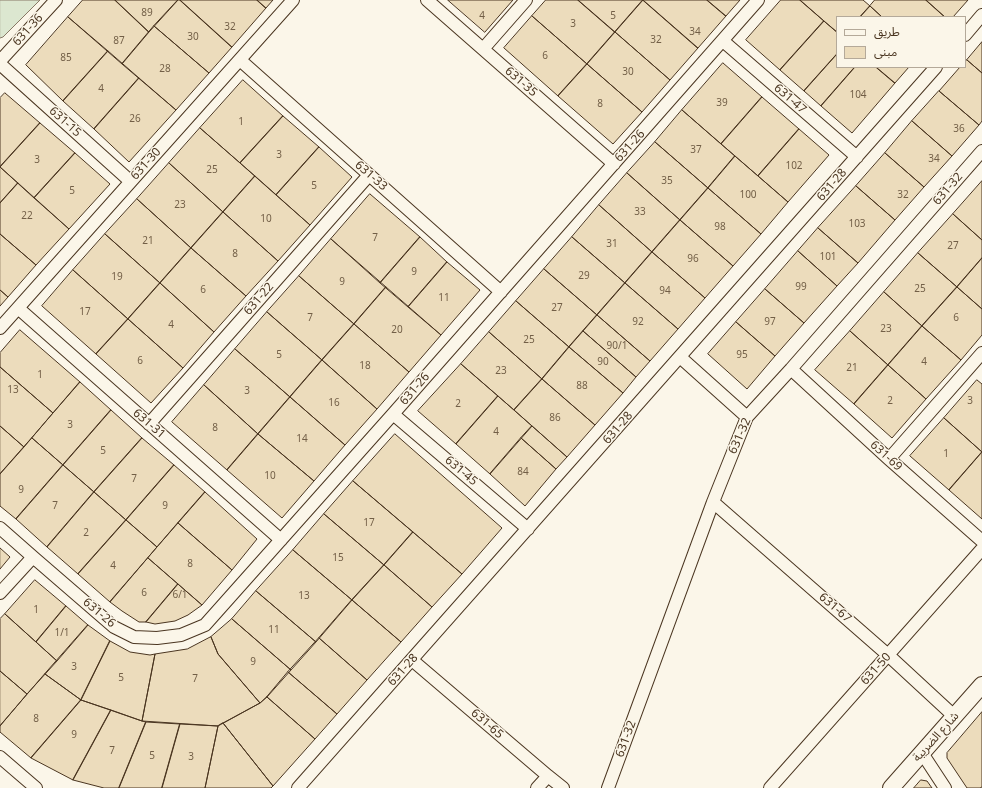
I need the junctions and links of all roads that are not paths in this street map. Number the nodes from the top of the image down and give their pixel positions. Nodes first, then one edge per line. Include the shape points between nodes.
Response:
1 (56, 0) edge
2 (293, 0) edge
3 (427, 0) edge
4 (526, 0) edge
5 (758, 0) edge
6 (982, 15) edge
7 (966, 34) edge
8 (723, 41) junction
9 (483, 49) junction
10 (240, 60) junction
11 (0, 62) edge
12 (935, 68) edge
13 (982, 151) edge
14 (857, 157) junction
15 (614, 164) junction
16 (369, 175) junction
17 (130, 181) junction
18 (501, 292) junction
19 (18, 308) junction
20 (0, 328) edge
21 (982, 353) edge
22 (680, 357) junction
23 (791, 369) junction
24 (393, 414) junction
25 (747, 417) junction
26 (149, 424) junction
27 (889, 459) junction
28 (713, 502) junction
29 (0, 528) edge
30 (528, 528) junction
31 (280, 540) junction
32 (982, 541) edge
33 (982, 549) edge
34 (33, 557) junction
35 (0, 593) edge
36 (888, 654) junction
37 (412, 660) junction
38 (982, 685) edge
39 (954, 716) junction
40 (922, 753) junction
41 (0, 757) edge
42 (548, 776) junction
43 (36, 788) edge
44 (298, 788) edge
45 (537, 788) edge
46 (563, 788) edge
47 (608, 788) edge
48 (770, 788) edge
49 (891, 788) edge
50 (944, 788) edge

1 - 11 street, 631-36
2 - 10 street, 631-30
3 - 9 street, 631-35
4 - 9 street
5 - 8 street, 631-26
6 - 7 street
8 - 14 street, 631-47
8 - 15 street, 631-26
9 - 15 street, 631-35
10 - 16 street, 631-33
10 - 17 street, 631-30
11 - 17 street, 631-15
12 - 14 street, 631-28
13 - 23 street, 631-32
14 - 22 street, 631-28
15 - 18 street, 631-26
16 - 18 street, 631-33
16 - 26 street, 631-22
17 - 19 street, 631-30
18 - 24 street, 631-26
19 - 20 street, 631-30
19 - 26 street, 631-31
21 - 27 street
22 - 25 street
22 - 30 street, 631-28
23 - 25 street, 631-32
23 - 27 street, 631-69
24 - 30 street, 631-45
24 - 31 street, 631-26
25 - 28 street, 631-32
26 - 31 street, 631-31
27 - 32 street, 631-69
28 - 36 street, 631-67
28 - 47 street, 631-32
29 - 34 street
30 - 37 street, 631-28
31 - 34 street, 631-26 via 205,625 181,635 157,638 134,637 114,627
33 - 36 street, 631-50
34 - 35 street
36 - 39 street, 631-67
36 - 48 street, 631-50
37 - 42 street, 631-65
37 - 44 street, 631-28
38 - 39 street, شارع الضريبة
39 - 40 street, شارع الضريبة
40 - 49 street, شارع الضريبة
40 - 50 street
41 - 43 street
42 - 45 street
42 - 46 street, 631-65

